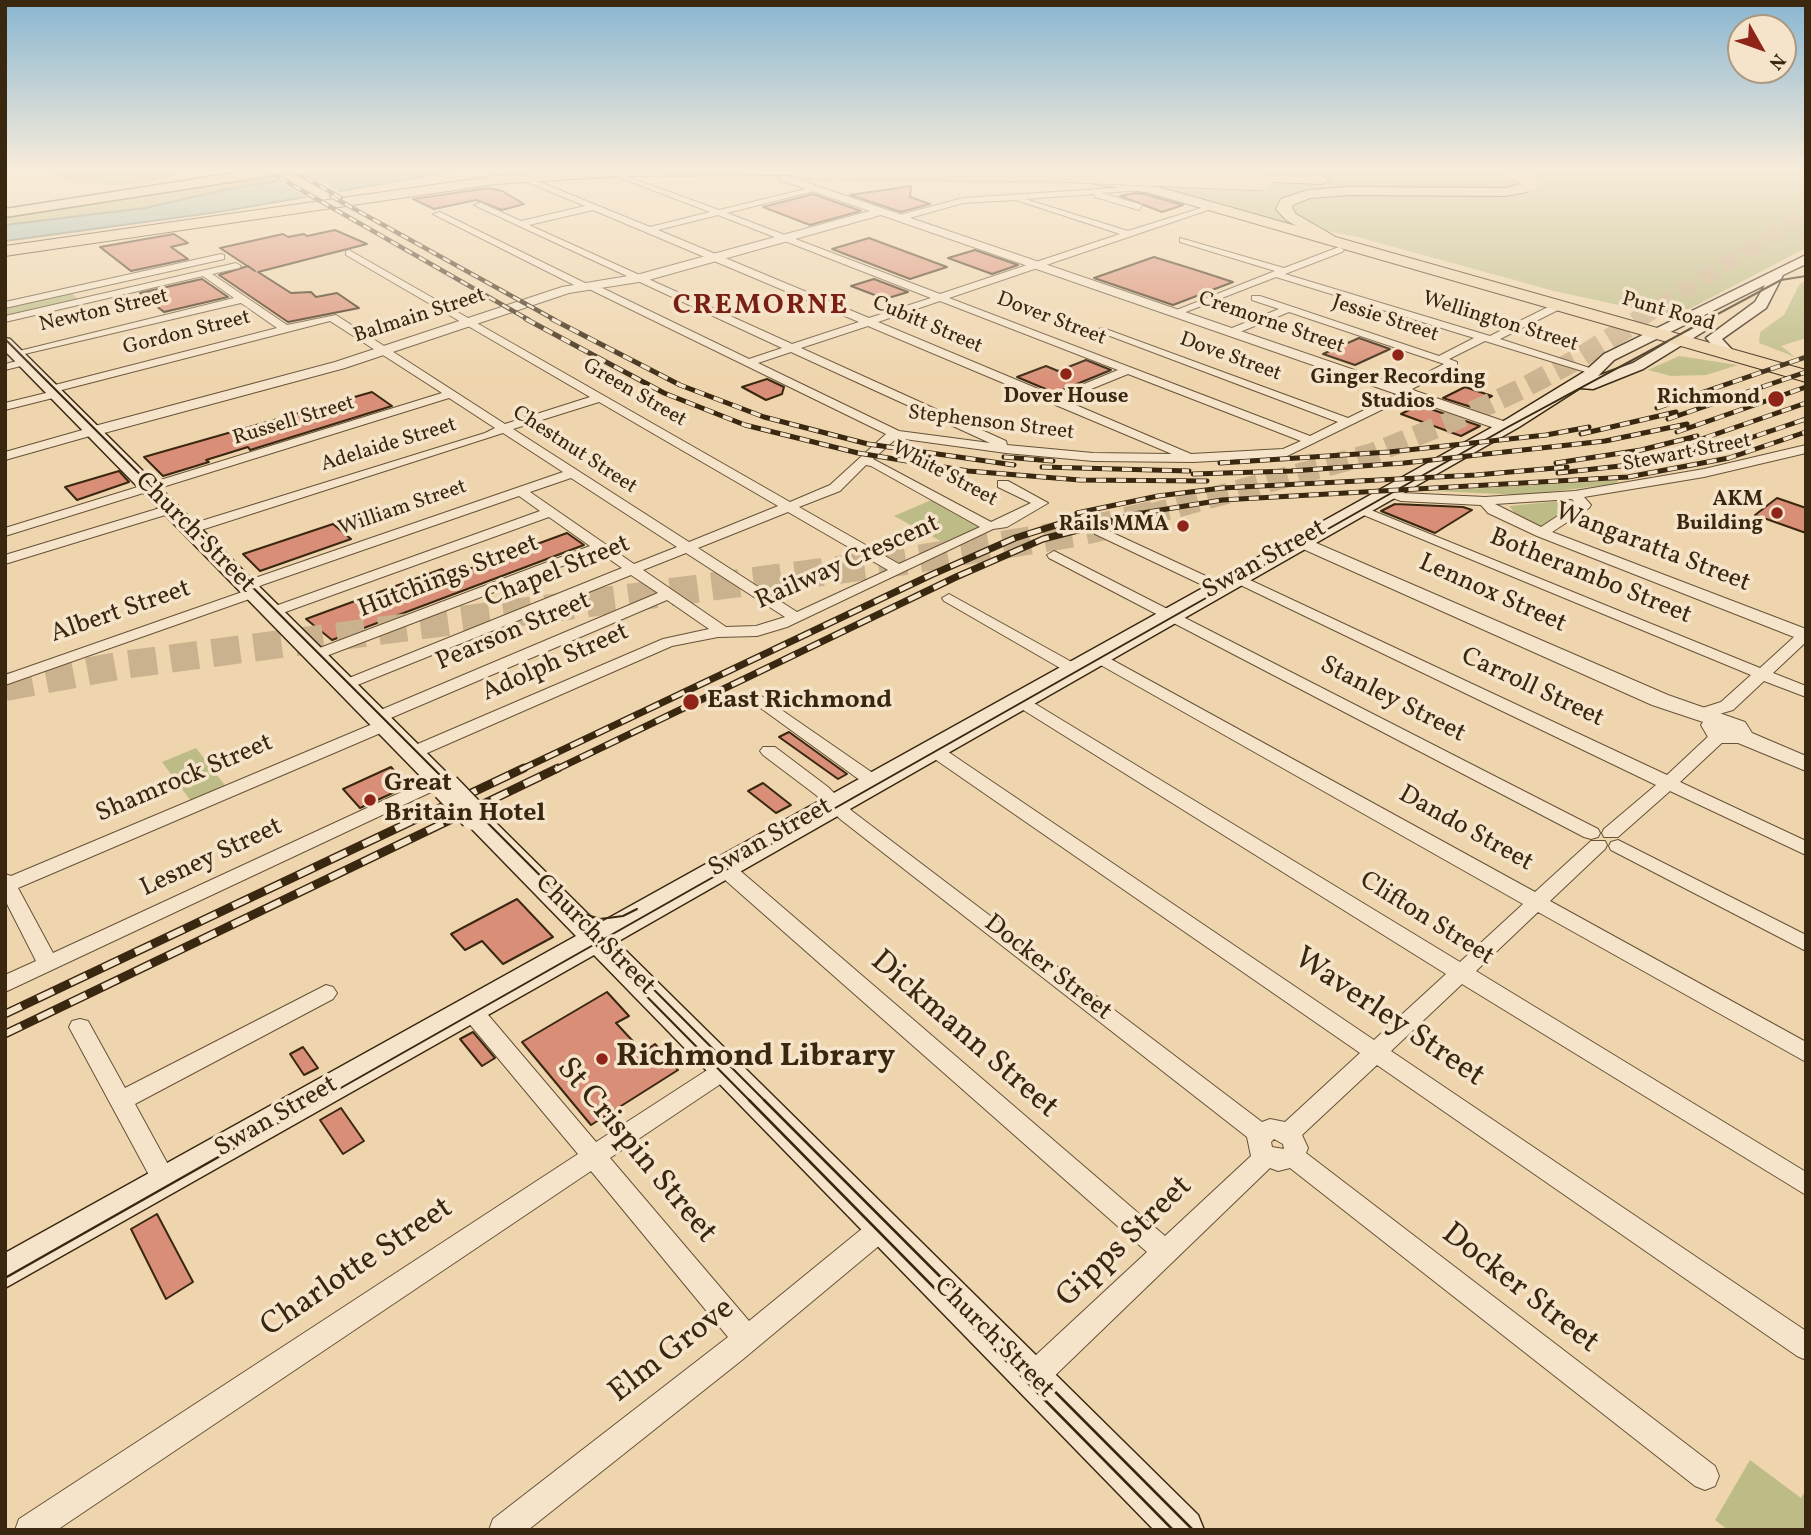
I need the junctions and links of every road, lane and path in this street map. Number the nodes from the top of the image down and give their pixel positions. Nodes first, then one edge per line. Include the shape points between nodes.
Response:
1 (54, 242) edge
2 (63, 242) edge
3 (108, 242) edge
4 (494, 242) edge
5 (560, 242) edge
6 (677, 242) edge
7 (772, 242) edge
8 (795, 242) edge
9 (969, 242) edge
10 (1105, 242) edge
11 (1188, 242) edge
12 (1327, 242) edge
13 (1330, 242) edge
14 (1334, 244) junction
15 (5, 249) edge
16 (349, 253) dead end
17 (221, 257) dead end
18 (715, 257) junction
19 (1806, 258) edge
20 (5, 264) edge
21 (1035, 264) junction
22 (236, 266) dead end
23 (1806, 271) edge
24 (1279, 272) junction
25 (204, 273) junction
26 (641, 278) junction
27 (586, 286) junction
28 (1781, 288) junction
29 (1518, 292) junction
30 (937, 296) junction
31 (1256, 298) dead end
32 (243, 299) junction
33 (5, 305) edge
34 (1558, 306) junction
35 (1289, 309) junction
36 (1174, 313) junction
37 (332, 317) joint
38 (5, 319) edge
39 (470, 322) junction
40 (868, 322) junction
41 (1623, 324) junction
42 (286, 329) junction
43 (1099, 330) dead end
44 (1231, 332) junction
45 (1675, 334) junction
46 (1487, 339) junction
47 (1713, 340) junction
48 (792, 347) junction
49 (12, 350) edge
50 (383, 351) junction
51 (1736, 351) junction
52 (1613, 355) junction
53 (1441, 359) junction
54 (747, 363) junction
55 (1806, 366) edge
56 (5, 367) edge
57 (1127, 370) junction
58 (1594, 371) junction
59 (1806, 376) edge
60 (1405, 391) junction
61 (54, 392) junction
62 (451, 394) junction
63 (599, 398) junction
64 (1055, 400) junction
65 (5, 407) edge
66 (1538, 408) junction
67 (1348, 422) junction
68 (1506, 427) junction
69 (504, 429) junction
70 (93, 431) junction
71 (896, 434) junction
72 (1310, 440) junction
73 (1006, 449) junction
74 (1806, 449) edge
75 (5, 456) edge
76 (1192, 458) junction
77 (863, 460) junction
78 (573, 473) junction
79 (1003, 484) dead end
80 (149, 488) junction
81 (520, 491) junction
82 (1386, 493) junction
83 (1575, 495) junction
84 (1485, 500) junction
85 (789, 507) junction
86 (170, 509) junction
87 (1356, 509) junction
88 (550, 512) junction
89 (989, 526) junction
90 (190, 529) junction
91 (1100, 531) dead end
92 (5, 532) edge
93 (1542, 533) junction
94 (1300, 541) junction
95 (601, 547) junction
96 (688, 547) junction
97 (1054, 555) dead end
98 (5, 560) edge
99 (633, 569) junction
100 (899, 570) junction
101 (1227, 582) junction
102 (251, 590) junction
103 (669, 594) junction
104 (948, 598) dead end
105 (272, 612) junction
106 (1170, 614) junction
107 (795, 617) junction
108 (723, 632) junction
109 (1805, 635) edge
110 (315, 655) junction
111 (1096, 656) junction
112 (1073, 669) junction
113 (1761, 675) junction
114 (5, 680) edge
115 (345, 685) junction
116 (1806, 692) edge
117 (757, 698) dead end
118 (1018, 700) junction
119 (380, 721) junction
120 (1722, 723) junction
121 (932, 749) junction
122 (769, 751) dead end
123 (412, 754) junction
124 (1806, 764) edge
125 (874, 782) junction
126 (1669, 783) junction
127 (443, 784) junction
128 (834, 804) junction
129 (1604, 839) junction
130 (1806, 849) edge
131 (723, 867) junction
132 (6, 883) edge
133 (1538, 903) junction
134 (595, 938) junction
135 (1806, 944) edge
136 (48, 964) junction
137 (1462, 973) junction
138 (5, 984) edge
139 (326, 993) dead end
140 (470, 1009) junction
141 (80, 1027) dead end
142 (1377, 1051) junction
143 (1806, 1053) edge
144 (726, 1069) junction
145 (120, 1101) junction
146 (1263, 1145) junction
147 (1290, 1145) junction
148 (594, 1155) junction
149 (165, 1181) junction
150 (1806, 1185) edge
151 (883, 1227) junction
152 (1164, 1251) junction
153 (5, 1272) edge
154 (747, 1339) junction
155 (1806, 1347) edge
156 (1032, 1378) junction
157 (1705, 1476) dead end
158 (30, 1530) edge
159 (504, 1530) edge
160 (1183, 1530) edge

1 - 15 highway
2 - 15 highway
3 - 20 highway
4 - 27 street, Stephenson Street
5 - 26 street
6 - 18 street, Cubitt Street
7 - 18 street, Balmain Street
8 - 30 street, Dover Street
9 - 21 street, Cremorne Street
10 - 21 street
11 - 24 street, Wellington Street
12 - 14 highway, Punt Road
13 - 14 highway
14 - 24 street
14 - 29 highway, Punt Road
16 - 39 street, Green Street
17 - 33 street
18 - 26 street, Balmain Street
18 - 40 street, Cubitt Street
19 - 28 main road
21 - 30 street
21 - 36 street, Cremorne Street
22 - 25 street
23 - 28 main road
24 - 36 street
24 - 46 street, Wellington Street
25 - 32 street
25 - 38 street
26 - 27 street, Balmain Street
26 - 48 street
27 - 39 street, Balmain Street
27 - 54 street, Stephenson Street
28 - 45 main road
28 - 45 main road via 1749,287
28 - 47 main road
28 - 51 main road via 1767,316 1737,336
29 - 34 highway, Punt Road
29 - 45 highway, Punt Road
30 - 40 street
30 - 57 street, Dover Street
31 - 35 street, Jessie Street
32 - 42 street
32 - 49 street, Newton Street
34 - 41 highway, Punt Road
34 - 46 street
35 - 44 street
35 - 53 street, Jessie Street
36 - 44 street, Cremorne Street
37 - 42 street, Gordon Street
37 - 50 street, Chestnut Street
39 - 50 street, Balmain Street
39 - 63 street, Green Street
40 - 48 street
40 - 64 street, Cubitt Street
41 - 45 highway, Punt Road
41 - 52 main road via 1625,333
42 - 61 street, Gordon Street
43 - 67 street, Dove Street
44 - 60 street, Cremorne Street
45 - 47 highway, Punt Road
45 - 51 highway, Punt Road
45 - 52 main road, Swan Street
45 - 66 main road, Swan Street via 1637,366
46 - 53 street
46 - 58 street, Wellington Street
47 - 51 highway, Punt Road
48 - 54 street
48 - 73 street via 992,438
49 - 56 street, Newton Street
49 - 61 main road, Church Street
50 - 62 street, Chestnut Street
50 - 70 street, Balmain Street
51 - 55 highway, Punt Road
51 - 59 highway, Punt Road
52 - 58 main road, Swan Street
53 - 60 street, Jessie Street via 1453,364
54 - 71 street, Stephenson Street
57 - 64 street
57 - 72 street, Dover Street
58 - 66 main road, Swan Street
60 - 67 street, Stephenson Street
60 - 68 street, Cremorne Street
61 - 65 street, Gordon Street
61 - 70 main road, Church Street
62 - 69 street, Chestnut Street
62 - 80 street, Russell Street
63 - 69 street, Adelaide Street
63 - 85 street, Green Street
64 - 76 street, Cubitt Street
66 - 68 main road, Swan Street
67 - 72 street, Stephenson Street
68 - 82 main road, Swan Street
69 - 78 street, Chestnut Street
69 - 90 street, Adelaide Street
70 - 75 street
70 - 80 main road, Church Street
71 - 73 street, Stephenson Street
71 - 77 street, Chapel Street
72 - 76 street, Stephenson Street via 1285,453
73 - 76 street, Stephenson Street via 1093,457
74 - 83 street, Stewart Street via 1704,473
77 - 85 street, Chapel Street via 835,488
77 - 89 street, White Street
78 - 81 street, William Street
78 - 96 street, Chestnut Street
79 - 89 street, White Street via 1041,503
80 - 86 main road, Church Street
80 - 92 street, Russell Street
81 - 88 street
81 - 102 street, William Street via 257,582
82 - 84 street, Stewart Street
82 - 87 main road, Swan Street
83 - 84 street, Stewart Street
83 - 93 street via 1584,505
84 - 93 street, Wangaratta Street via 1493,510
85 - 96 street, Chapel Street
85 - 100 street, Green Street
86 - 90 main road, Church Street
86 - 98 street
87 - 94 main road, Swan Street
87 - 113 street, Botherambo Street
88 - 95 street
88 - 105 street
89 - 100 street, Railway Crescent
90 - 102 main road, Church Street
91 - 101 street, Carroll Street
93 - 109 street, Wangaratta Street
94 - 101 main road, Swan Street
94 - 120 street, Lennox Street
95 - 99 street
95 - 110 street, Hutchings Street
96 - 99 street, Chapel Street
96 - 107 street, Chestnut Street
97 - 106 street, Stanley Street
99 - 103 street
99 - 115 street, Chapel Street
100 - 107 street, Railway Crescent
101 - 106 main road, Swan Street
101 - 126 street, Carroll Street
102 - 105 main road, Church Street
102 - 114 street, Albert Street
103 - 108 street
103 - 119 street, Pearson Street
104 - 112 street
105 - 110 main road, Church Street
106 - 111 main road, Swan Street
106 - 129 street, Stanley Street
107 - 108 street, Railway Crescent via 757,631
108 - 123 street, Adolph Street via 668,642
109 - 113 street
110 - 115 main road, Church Street
111 - 112 main road, Swan Street
111 - 133 street, Dando Street
112 - 118 main road, Swan Street
113 - 116 street, Botherambo Street
113 - 120 street
115 - 119 main road, Church Street
117 - 125 street
118 - 121 main road, Swan Street
118 - 137 street, Clifton Street
119 - 123 main road, Church Street
119 - 132 street, Shamrock Street
120 - 124 street, Lennox Street
120 - 126 street
121 - 125 main road, Swan Street
121 - 142 street, Waverley Street
122 - 128 street, Docker Street
123 - 127 main road, Church Street
125 - 128 main road, Swan Street
126 - 129 street
126 - 130 street, Carroll Street
127 - 134 main road, Church Street, bridge
127 - 136 street, Lesney Street
128 - 131 main road, Swan Street
128 - 146 street, Docker Street
129 - 133 street
129 - 135 street, Stanley Street
131 - 134 main road, Swan Street
131 - 152 street, Dickmann Street
132 - 136 street
133 - 137 street
133 - 143 street, Dando Street
134 - 140 main road, Swan Street
134 - 144 main road, Church Street
136 - 138 street, Lesney Street
137 - 142 street
137 - 150 street, Clifton Street
139 - 145 street
140 - 148 street, St Crispin Street
140 - 149 main road, Swan Street
141 - 145 street
142 - 147 street
142 - 155 street, Waverley Street
144 - 148 street, Charlotte Street
144 - 151 main road, Church Street
145 - 149 street
146 - 147 street via 1284,1161
146 - 152 street, Gipps Street
147 - 157 street, Docker Street
148 - 154 street, St Crispin Street
148 - 158 street, Charlotte Street
149 - 153 main road, Swan Street
151 - 154 street, Elm Grove
151 - 156 main road, Church Street
152 - 156 street, Gipps Street
154 - 159 street, Elm Grove
156 - 160 main road, Church Street

